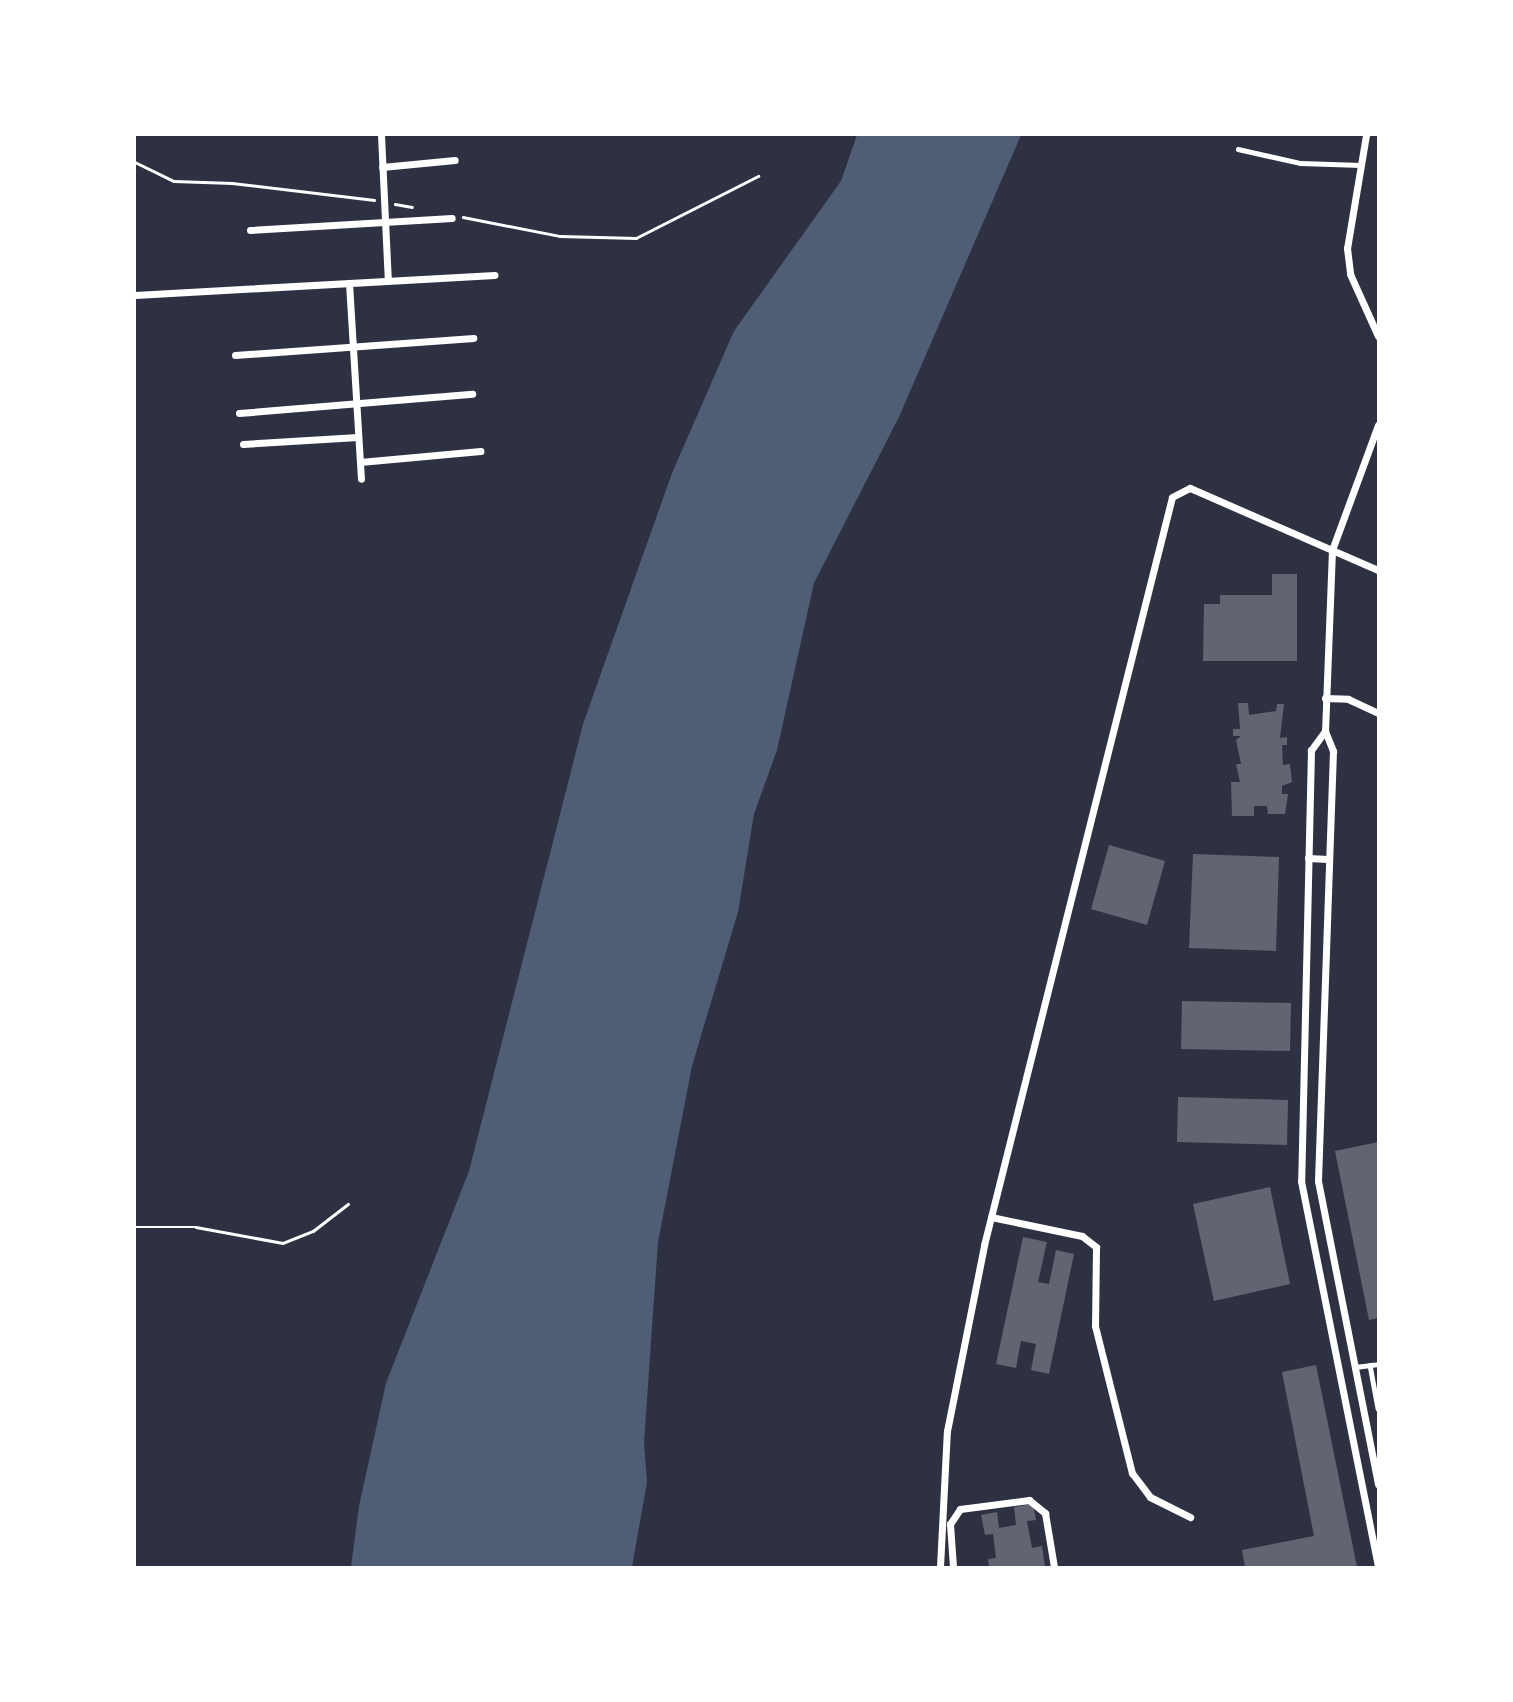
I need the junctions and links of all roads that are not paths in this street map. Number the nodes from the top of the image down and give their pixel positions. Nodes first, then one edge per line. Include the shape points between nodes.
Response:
1 (381, 135) edge
2 (1366, 135) edge
3 (1238, 149) dead end
4 (455, 160) dead end
5 (1361, 165) junction
6 (382, 167) junction
7 (452, 218) dead end
8 (385, 222) junction
9 (250, 230) dead end
10 (494, 275) dead end
11 (388, 281) junction
12 (349, 283) junction
13 (135, 295) edge
14 (1378, 335) edge
15 (473, 338) dead end
16 (353, 346) junction
17 (235, 355) dead end
18 (472, 394) dead end
19 (356, 404) junction
20 (239, 413) dead end
21 (1378, 425) edge
22 (358, 437) junction
23 (243, 444) dead end
24 (480, 451) dead end
25 (360, 461) junction
26 (361, 479) dead end
27 (1332, 550) junction
28 (1378, 570) edge
29 (1325, 698) junction
30 (1378, 713) edge
31 (1325, 732) junction
32 (1308, 858) junction
33 (1328, 859) junction
34 (1301, 1131) junction
35 (1318, 1133) junction
36 (990, 1216) junction
37 (1341, 1306) junction
38 (1327, 1311) junction
39 (1378, 1364) edge
40 (1370, 1365) junction
41 (1354, 1367) junction
42 (1378, 1408) edge
43 (1378, 1484) edge
44 (1191, 1517) dead end
45 (1378, 1565) edge
46 (940, 1567) edge
47 (953, 1567) edge
48 (1054, 1567) edge

1 - 6 street
2 - 5 street
3 - 5 lane via 1300,163
4 - 6 street
5 - 14 street via 1348,262
6 - 8 street
7 - 8 street
8 - 9 street
8 - 11 street
10 - 11 street
11 - 12 street
12 - 13 street
12 - 16 street
15 - 16 street
16 - 17 street
16 - 19 street
18 - 19 street
19 - 20 street
19 - 22 street
21 - 27 street
22 - 23 street
22 - 25 street
24 - 25 street
25 - 26 street
27 - 28 street
27 - 29 street
27 - 36 street via 1190,488 1172,497
29 - 30 street via 1348,699
29 - 31 street
31 - 32 street via 1311,750
31 - 33 street via 1334,751
32 - 33 street
32 - 34 street
33 - 35 street
34 - 35 street
34 - 38 street via 1301,1181
35 - 37 street via 1318,1181
36 - 44 street via 1082,1236 1096,1247 1095,1326 1132,1473 1150,1497
36 - 46 street via 947,1431
37 - 38 street
37 - 41 street
38 - 45 street
39 - 40 lane
40 - 41 lane
40 - 42 lane
41 - 43 street
47 - 48 street via 950,1524 960,1509 1029,1500 1045,1513

